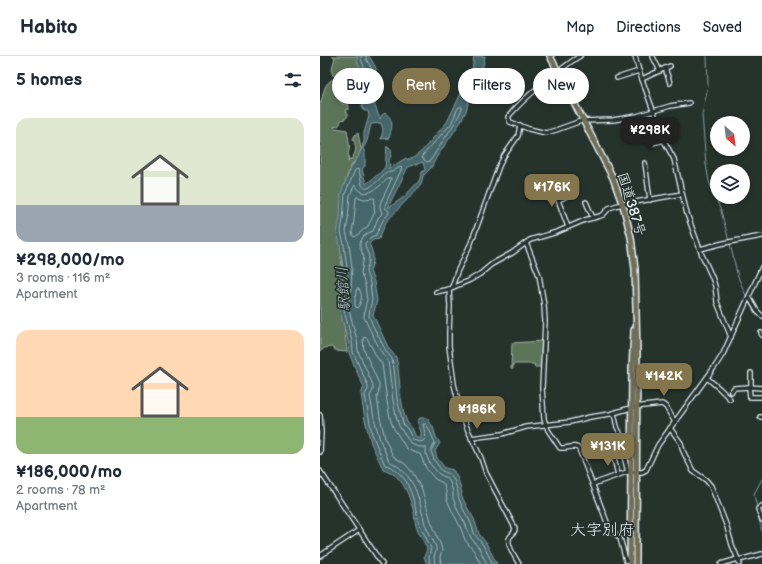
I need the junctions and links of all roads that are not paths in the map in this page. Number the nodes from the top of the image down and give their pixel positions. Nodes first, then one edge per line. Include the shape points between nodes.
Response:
1 (550, 56) edge
2 (580, 56) edge
3 (635, 56) edge
4 (653, 57) dead end
5 (670, 66) dead end
6 (556, 68) edge
7 (562, 68) edge
8 (666, 68) junction
9 (639, 71) junction
10 (660, 71) junction
11 (617, 78) dead end
12 (642, 79) junction
13 (670, 83) dead end
14 (533, 92) edge
15 (689, 103) dead end
16 (575, 104) edge
17 (653, 111) junction
18 (584, 121) junction
19 (520, 125) junction
20 (649, 135) dead end
21 (664, 140) junction
22 (645, 162) dead end
23 (682, 194) junction
24 (565, 197) dead end
25 (650, 200) junction
26 (586, 202) dead end
27 (623, 204) junction
28 (593, 218) junction
29 (568, 228) junction
30 (762, 236) edge
31 (526, 242) junction
32 (700, 249) junction
33 (762, 267) edge
34 (450, 288) junction
35 (436, 292) dead end
36 (748, 299) junction
37 (762, 316) edge
38 (731, 337) junction
39 (751, 373) dead end
40 (707, 378) junction
41 (750, 387) junction
42 (762, 388) edge
43 (731, 392) dead end
44 (762, 398) edge
45 (730, 399) dead end
46 (634, 408) junction
47 (614, 413) junction
48 (320, 415) edge
49 (675, 422) junction
50 (545, 425) junction
51 (670, 428) junction
52 (472, 438) junction
53 (320, 452) edge
54 (613, 454) dead end
55 (320, 471) edge
56 (632, 472) junction
57 (618, 475) junction
58 (593, 484) junction
59 (762, 506) edge
60 (762, 518) edge
61 (359, 530) junction
62 (762, 554) edge
63 (320, 556) edge
64 (739, 561) edge
65 (632, 563) edge
66 (382, 564) edge
67 (519, 564) edge
68 (720, 564) edge

1 - 6 highway, 国道387号
2 - 7 street
3 - 9 street
4 - 10 street
5 - 8 street
8 - 10 street
8 - 13 street
9 - 11 street
9 - 12 street
10 - 12 street
12 - 17 street
14 - 19 street via 508,118 510,122
15 - 17 street
16 - 18 highway, 国道387号
17 - 18 street via 613,120
17 - 21 street
18 - 19 street via 546,133
18 - 27 highway, 国道387号
19 - 34 street via 518,136 499,166 471,243
20 - 21 street via 652,143
21 - 23 street via 674,159
22 - 25 street
23 - 25 street
23 - 32 street
24 - 29 street via 558,200
25 - 27 street
26 - 28 street
27 - 28 street via 609,208 602,215
27 - 46 highway, 国道387号 via 636,270 637,352
28 - 29 street
29 - 31 street
30 - 32 street
31 - 34 street via 474,278
31 - 50 street via 539,275 544,305 542,388
32 - 38 street via 712,277 717,302
33 - 36 street
34 - 35 street
34 - 52 street via 451,367 459,406
36 - 37 street
36 - 38 street
38 - 40 street via 724,354
39 - 41 street
40 - 45 street
40 - 49 street
41 - 42 street
41 - 43 street via 734,388
41 - 44 street via 750,397
46 - 47 street
46 - 49 street via 662,404
46 - 56 highway, 国道387号
47 - 50 street
47 - 56 street via 621,445
48 - 53 street
49 - 51 street
50 - 52 street
50 - 58 street via 560,448 579,448
51 - 56 street via 646,470
51 - 64 street via 680,441 693,472 711,486
52 - 67 street via 482,465 515,528 508,542
54 - 57 street
55 - 61 street
56 - 57 street
56 - 65 highway, 国道387号
57 - 58 street
58 - 65 street via 610,530 620,538 626,561
59 - 60 street via 758,509
61 - 63 street
61 - 66 street
62 - 64 street
64 - 68 street

